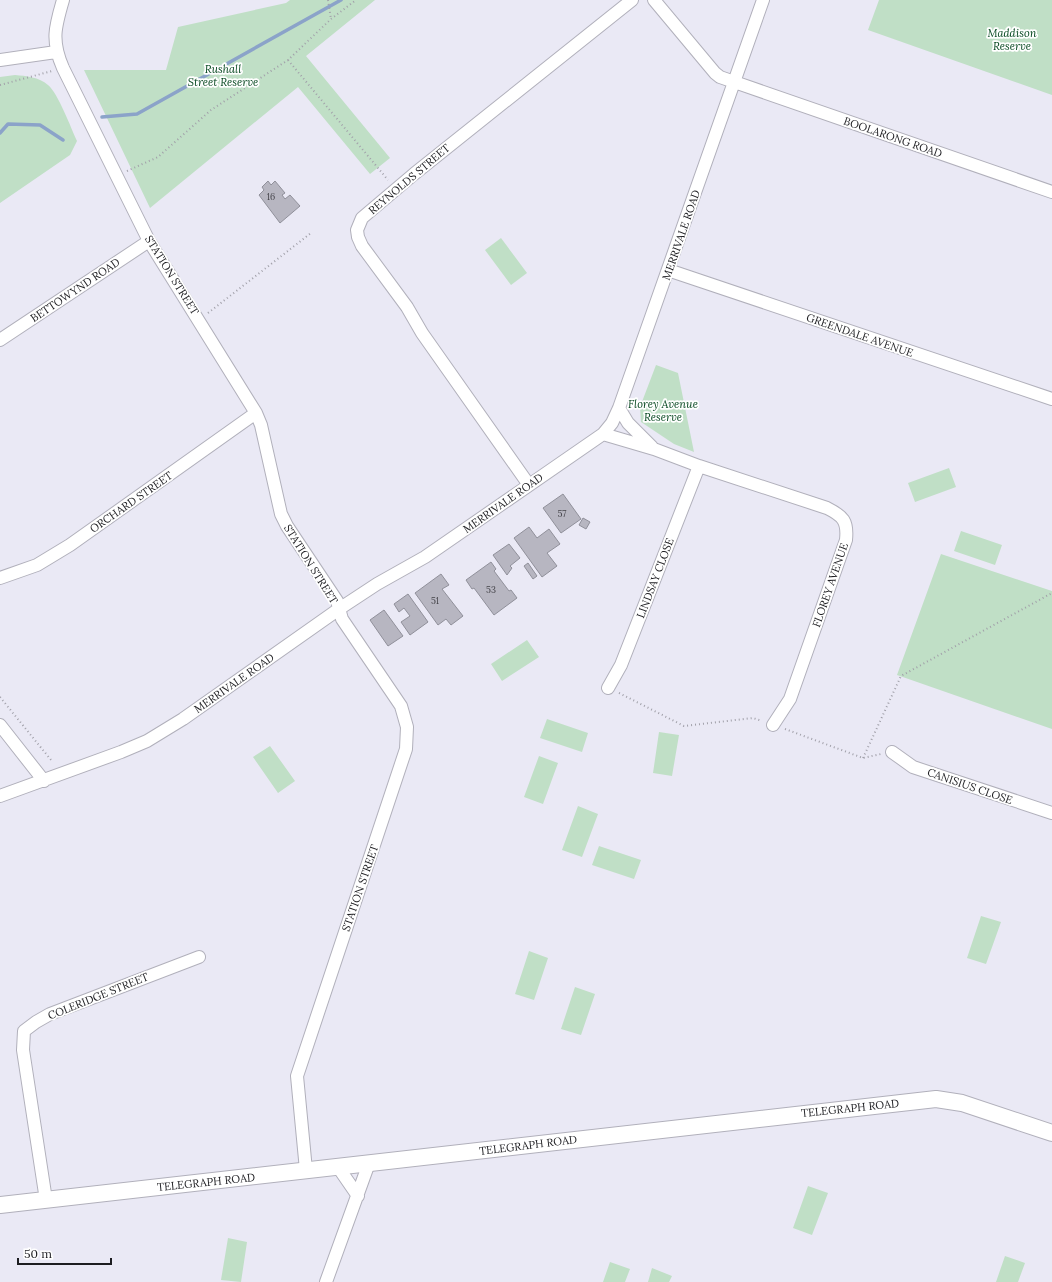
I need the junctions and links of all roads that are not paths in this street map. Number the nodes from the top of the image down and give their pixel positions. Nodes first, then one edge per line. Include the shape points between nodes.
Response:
1 (63, 0) edge
2 (632, 0) edge
3 (654, 0) edge
4 (763, 0) edge
5 (56, 52) junction
6 (0, 60) edge
7 (734, 82) junction
8 (1052, 192) edge
9 (149, 241) junction
10 (668, 270) junction
11 (0, 340) edge
12 (1052, 399) edge
13 (619, 408) junction
14 (256, 413) junction
15 (603, 434) junction
16 (654, 449) junction
17 (699, 466) junction
18 (529, 485) junction
19 (0, 578) edge
20 (339, 609) junction
21 (608, 688) road end
22 (0, 725) edge
23 (773, 725) road end
24 (892, 752) road end
25 (44, 781) junction
26 (0, 796) edge
27 (1052, 813) edge
28 (199, 957) dead end
29 (1052, 1134) edge
30 (369, 1163) junction
31 (338, 1167) junction
32 (306, 1170) junction
33 (358, 1196) junction
34 (46, 1200) junction
35 (0, 1205) edge
36 (326, 1282) edge

1 - 5 street, STATION STREET via 56,28
2 - 18 street, REYNOLDS STREET via 396,189 362,218 358,230 362,246
3 - 7 street, BOOLARONG ROAD via 715,73
4 - 7 street, MERRIVALE ROAD
5 - 6 street
5 - 9 street, STATION STREET
7 - 8 street, BOOLARONG ROAD
7 - 10 street, MERRIVALE ROAD
9 - 11 street, BETTOWYND ROAD
9 - 14 street, STATION STREET
10 - 12 street, GREENDALE AVENUE
10 - 13 street, MERRIVALE ROAD
13 - 15 street, MERRIVALE ROAD
13 - 16 street, FLOREY AVENUE via 628,423
14 - 19 street, ORCHARD STREET via 70,545 37,565
14 - 20 street, STATION STREET via 281,514 336,600
15 - 16 street, FLOREY AVENUE
15 - 18 street, MERRIVALE ROAD
16 - 17 street, FLOREY AVENUE
17 - 21 street, LINDSAY CLOSE via 621,666
17 - 23 street, FLOREY AVENUE via 827,508 840,515 846,524 846,540 792,691
18 - 20 street, MERRIVALE ROAD via 425,557
20 - 25 street, MERRIVALE ROAD via 184,719 120,752
20 - 32 street, STATION STREET via 342,619 401,706 408,738 404,757 297,1076
22 - 25 street
24 - 27 street, CANISIUS CLOSE via 913,767
25 - 26 street, MERRIVALE ROAD
28 - 34 street, COLERIDGE STREET via 50,1014 24,1031 22,1050
29 - 30 main road, TELEGRAPH ROAD via 962,1103 936,1099
30 - 31 main road, TELEGRAPH ROAD
30 - 33 street
31 - 32 main road, TELEGRAPH ROAD
31 - 33 street
32 - 34 main road, TELEGRAPH ROAD
33 - 36 street
34 - 35 main road, TELEGRAPH ROAD

